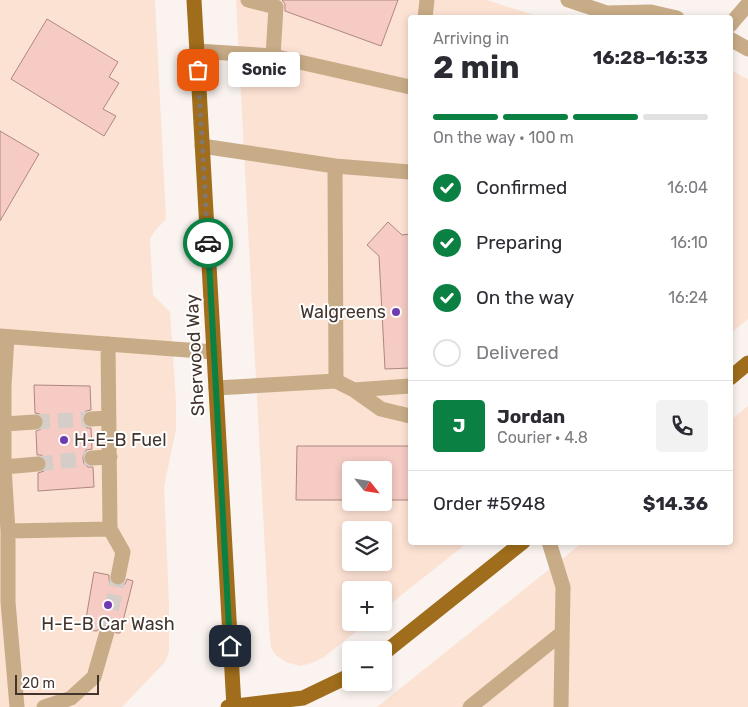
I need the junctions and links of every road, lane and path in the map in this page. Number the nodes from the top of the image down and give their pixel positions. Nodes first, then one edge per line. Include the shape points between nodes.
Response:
1 (194, 0) edge
2 (248, 0) edge
3 (427, 0) edge
4 (568, 0) edge
5 (277, 4) edge
6 (748, 4) edge
7 (425, 15) edge
8 (664, 15) edge
9 (733, 22) edge
10 (733, 41) edge
11 (748, 49) edge
12 (197, 51) junction
13 (273, 56) junction
14 (408, 86) edge
15 (202, 146) junction
16 (335, 166) junction
17 (408, 172) edge
18 (3, 337) edge
19 (108, 344) junction
20 (214, 352) junction
21 (748, 363) edge
22 (733, 376) edge
23 (336, 381) junction
24 (408, 386) edge
25 (216, 388) junction
26 (354, 390) junction
27 (408, 416) edge
28 (109, 418) junction
29 (91, 419) tunnel mouth
30 (35, 422) tunnel mouth
31 (4, 424) junction
32 (110, 457) junction
33 (92, 458) tunnel mouth
34 (38, 464) tunnel mouth
35 (4, 467) junction
36 (110, 529) junction
37 (8, 531) junction
38 (519, 545) edge
39 (550, 545) edge
40 (118, 577) tunnel mouth
41 (107, 632) tunnel mouth
42 (562, 633) junction
43 (392, 646) edge
44 (342, 679) edge
45 (17, 707) edge
46 (44, 707) edge
47 (232, 707) edge
48 (470, 707) edge
49 (561, 707) edge

1 - 12 main road, Sherwood Way
2 - 5 street
3 - 7 street
4 - 8 street via 607,12
5 - 13 street
6 - 9 street
10 - 11 street
12 - 13 street
12 - 15 main road, Sherwood Way
13 - 14 street
15 - 16 street
15 - 20 main road, Sherwood Way
16 - 17 street
16 - 23 street
18 - 19 street
18 - 31 street
19 - 20 street
19 - 28 street
20 - 25 main road, Sherwood Way
21 - 22 main road
23 - 25 street
23 - 26 street
24 - 26 street
25 - 47 main road, Sherwood Way
26 - 27 street via 381,409
28 - 29 street
28 - 32 street
30 - 31 street
31 - 35 street
32 - 33 street
32 - 36 street
34 - 35 street
35 - 37 street
36 - 37 street
36 - 40 street via 123,552
37 - 45 street via 8,602
38 - 43 main road
39 - 42 street via 563,587
41 - 46 street via 94,677 71,698
42 - 48 street
42 - 49 street
44 - 47 main road via 303,698

